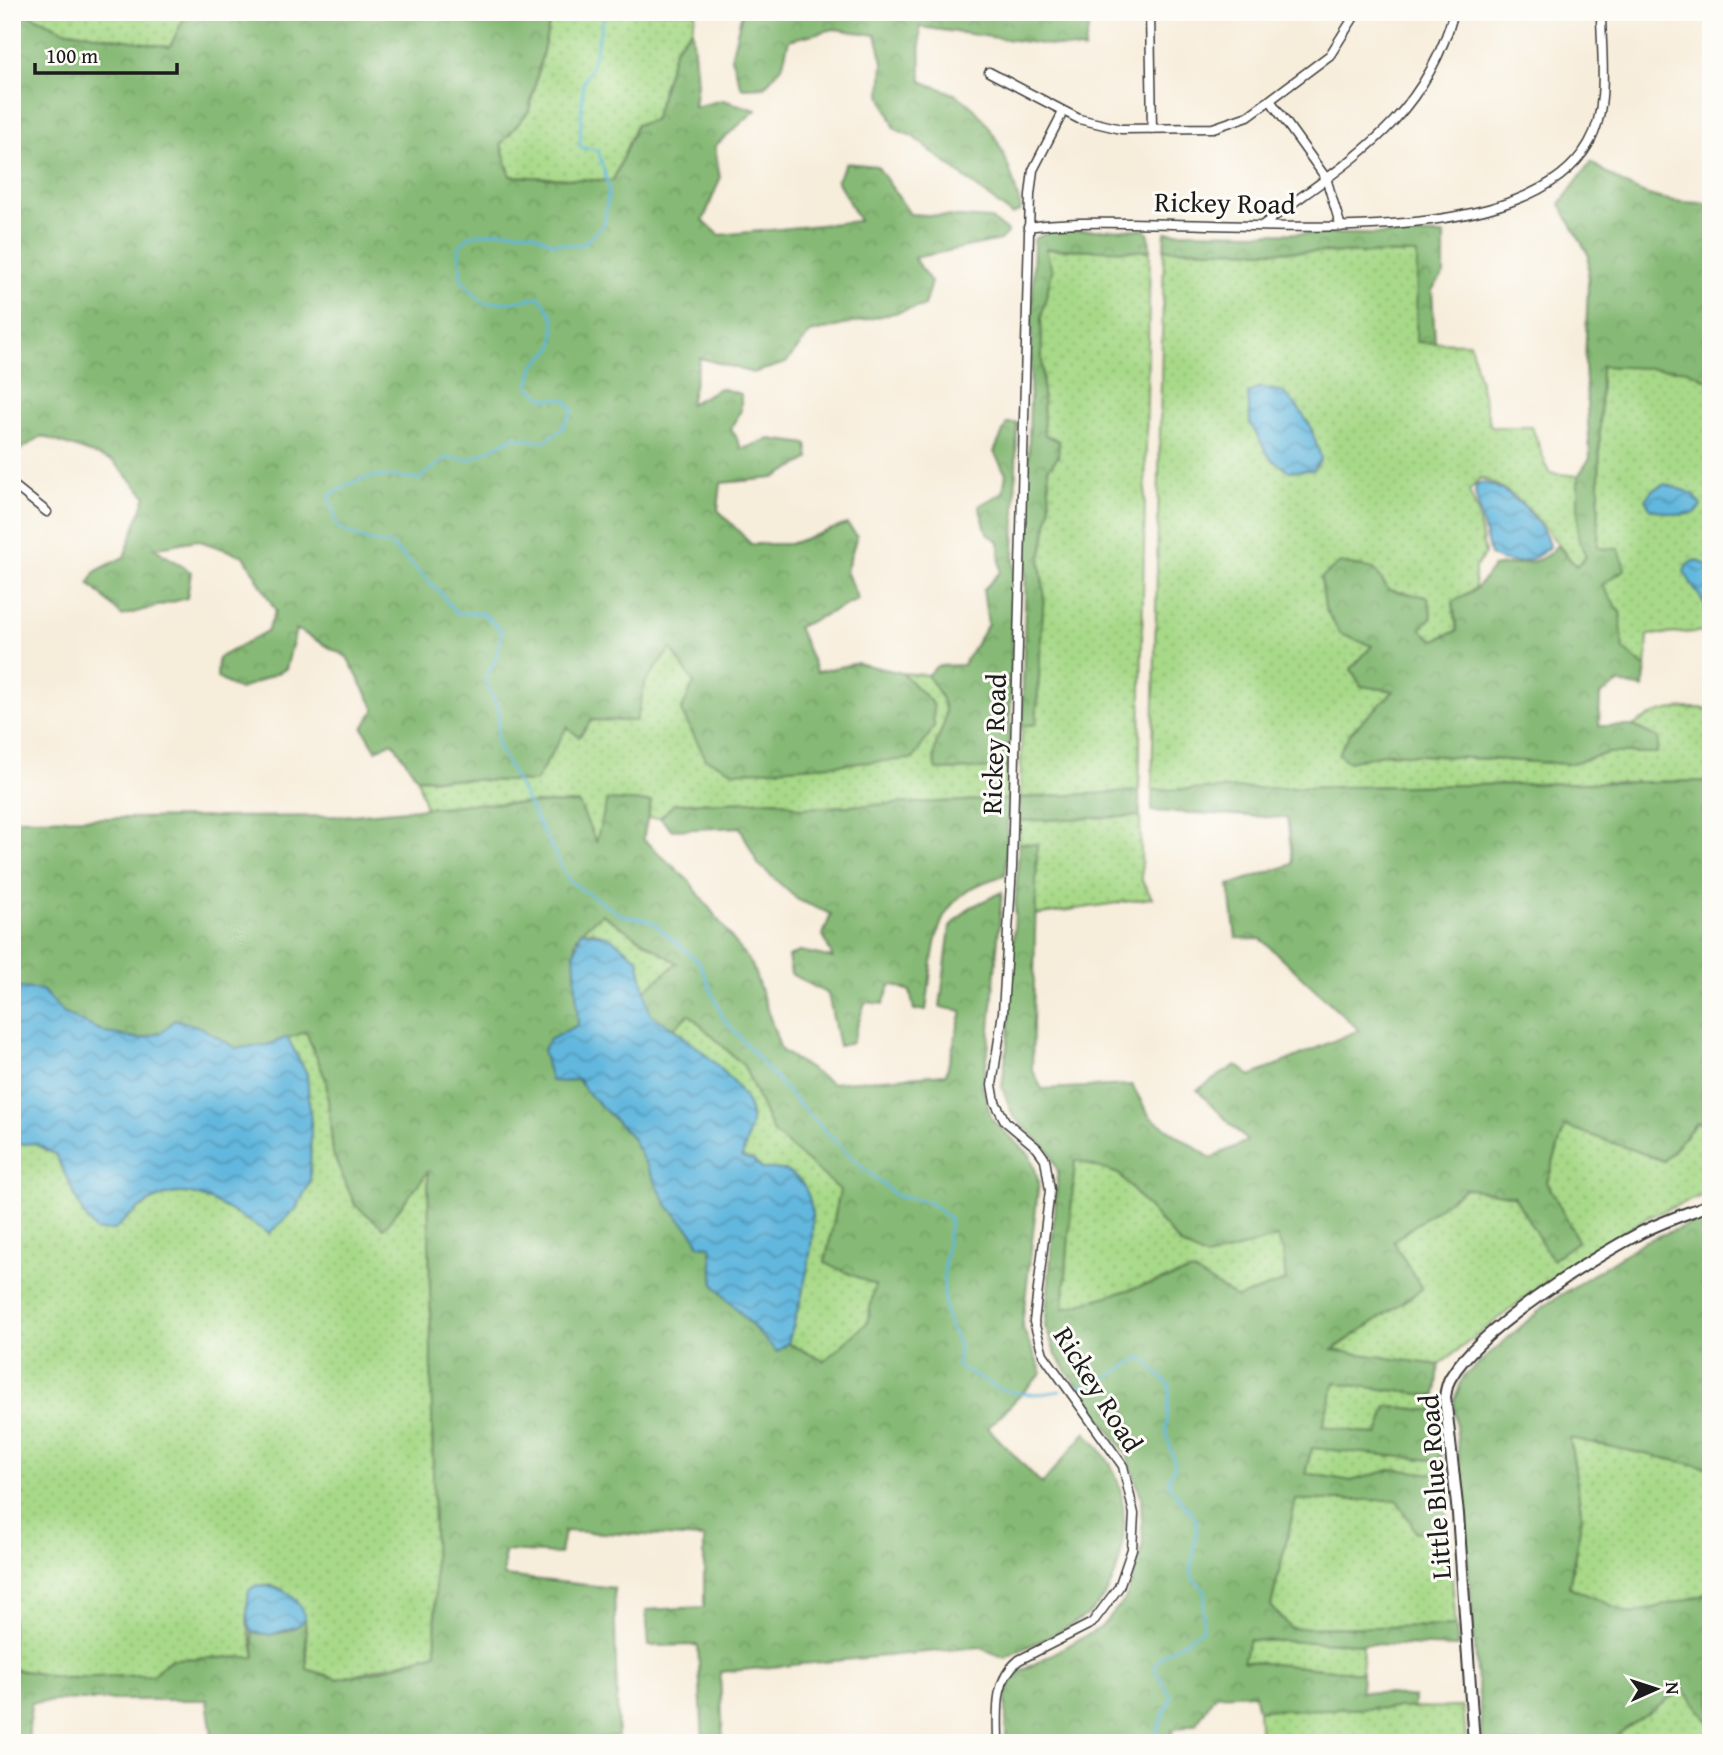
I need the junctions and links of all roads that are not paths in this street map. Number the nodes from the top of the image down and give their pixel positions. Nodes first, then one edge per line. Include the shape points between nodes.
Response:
1 (1150, 12) edge
2 (1357, 12) edge
3 (1454, 12) edge
4 (1601, 12) edge
5 (989, 72) dead end
6 (1270, 100) junction
7 (1063, 112) junction
8 (1152, 129) junction
9 (1326, 178) junction
10 (1263, 225) junction
11 (1028, 227) junction
12 (1341, 227) junction
13 (12, 484) edge
14 (47, 512) dead end
15 (1711, 1203) edge
16 (998, 1743) edge
17 (1474, 1743) edge

1 - 8 street
2 - 6 street via 1330,55
3 - 9 street via 1433,71 1396,122
4 - 12 street, Rickey Road via 1600,104 1594,133 1558,178 1507,204 1414,222
5 - 7 street
6 - 8 street via 1230,124
6 - 9 street
7 - 8 street via 1101,126
7 - 11 street via 1033,170
9 - 10 street
9 - 12 street
10 - 11 street, Rickey Road
10 - 12 street, Rickey Road
11 - 16 street, Rickey Road via 1012,867 1003,1012 992,1085 1001,1114 1037,1148 1049,1172 1034,1322 1037,1338 1043,1354 1123,1466 1134,1514 1126,1569 1108,1604 1092,1623 1008,1668 998,1697
13 - 14 street
15 - 17 street, Little Blue Road via 1643,1231 1553,1286 1501,1326 1459,1364 1449,1380 1445,1397

